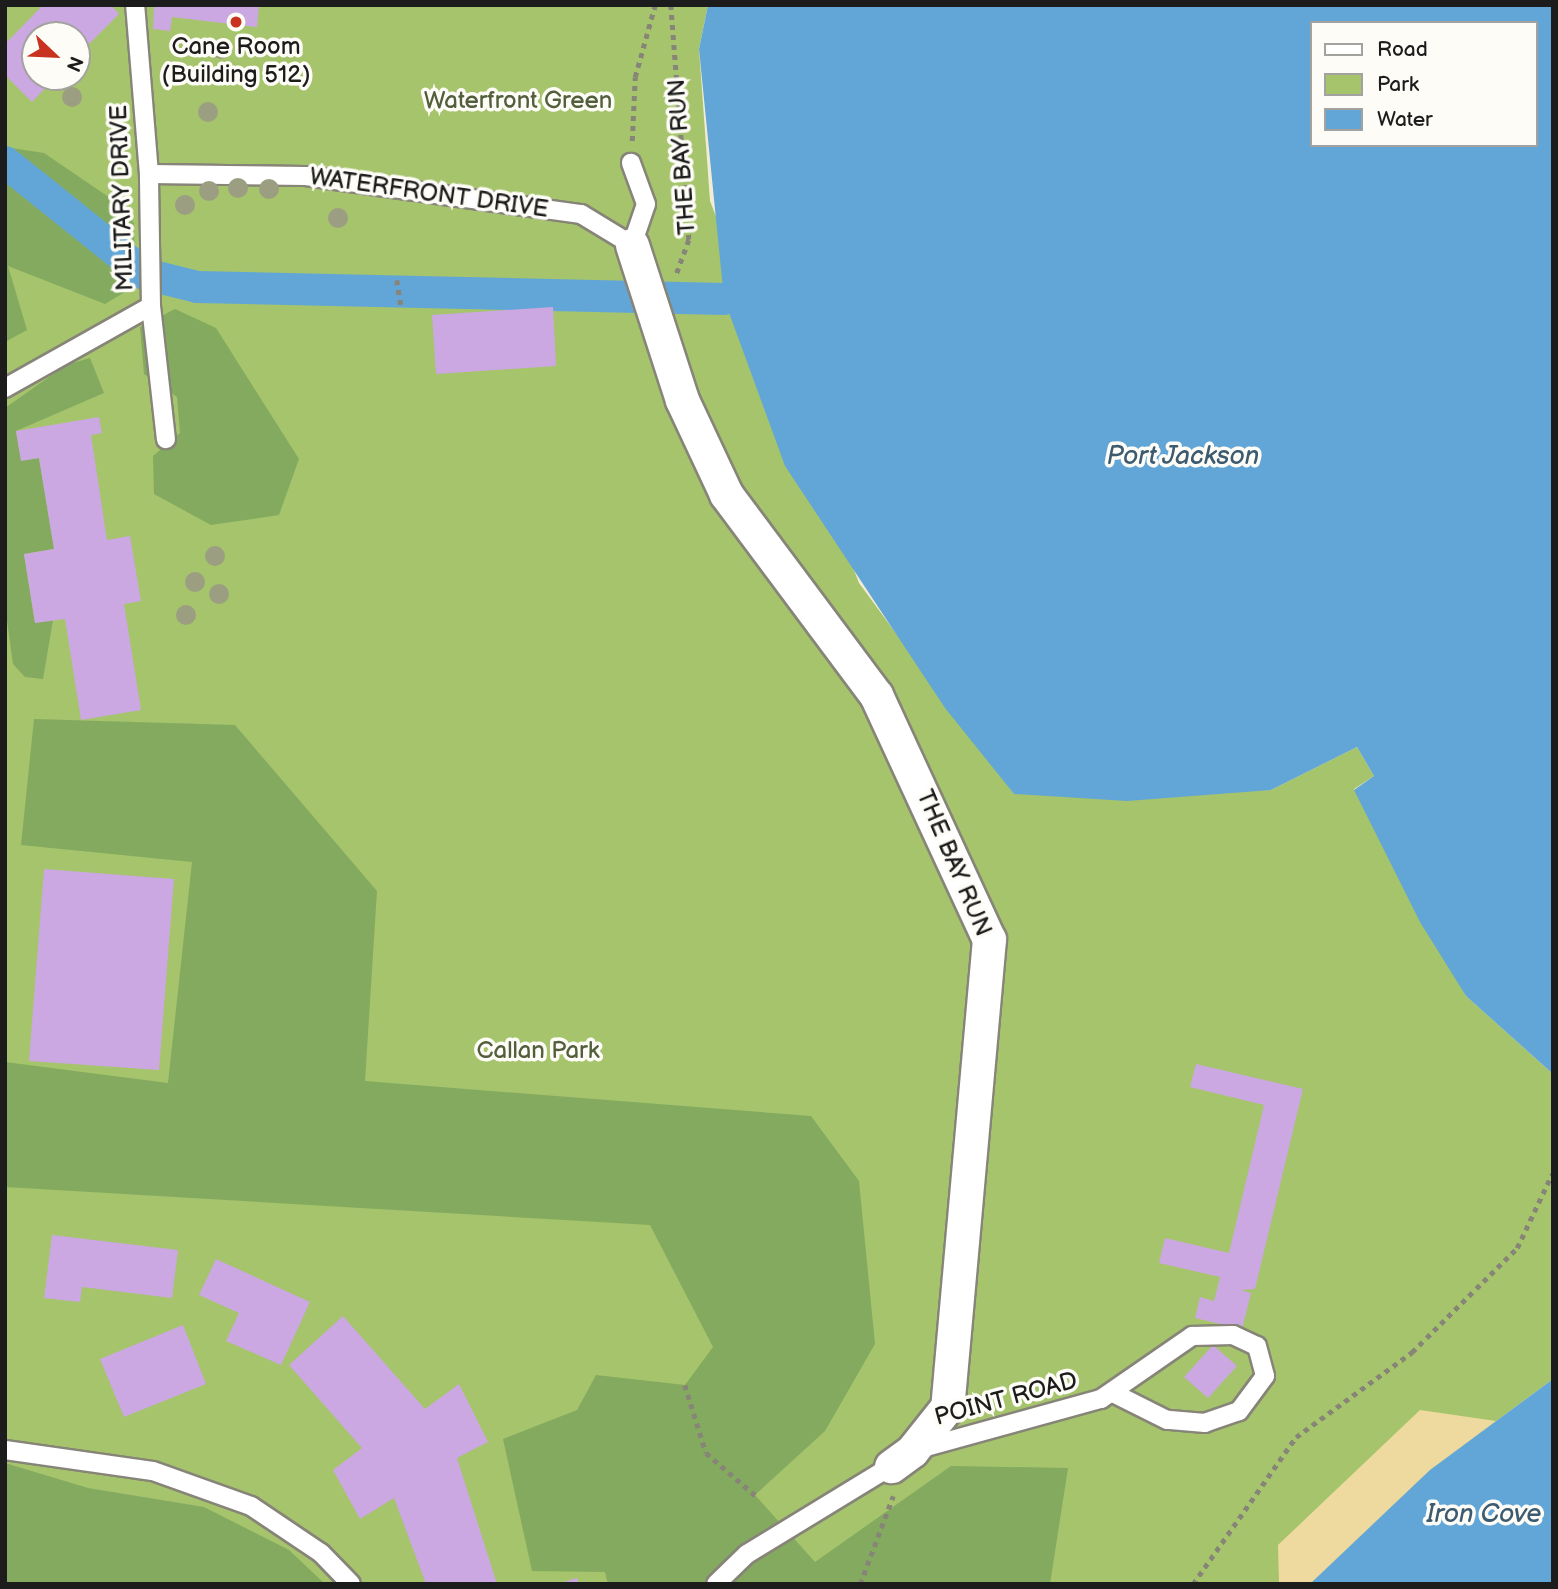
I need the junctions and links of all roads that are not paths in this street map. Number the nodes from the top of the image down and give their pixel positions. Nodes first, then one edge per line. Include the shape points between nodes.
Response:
1 (135, 5) edge
2 (631, 163) road end
3 (149, 174) junction
4 (632, 245) junction
5 (151, 306) junction
6 (5, 388) edge
7 (166, 439) dead end
8 (1113, 1393) junction
9 (5, 1450) edge
10 (902, 1459) junction
11 (351, 1584) edge
12 (716, 1584) edge

1 - 3 lane, MILITARY DRIVE
2 - 4 lane via 646,204
3 - 4 lane, WATERFRONT DRIVE via 306,176 581,214
3 - 5 lane, MILITARY DRIVE
4 - 10 street, THE BAY RUN via 653,298 682,400 726,494 876,695 989,939 947,1407
5 - 6 lane, MILITARY DRIVE
5 - 7 lane
8 - 8 lane, POINT ROAD via 1192,1336 1233,1335 1257,1346 1265,1376 1239,1411 1205,1423 1167,1420
8 - 10 lane, POINT ROAD
9 - 11 lane via 153,1471 251,1506 321,1553
10 - 12 lane via 747,1554

